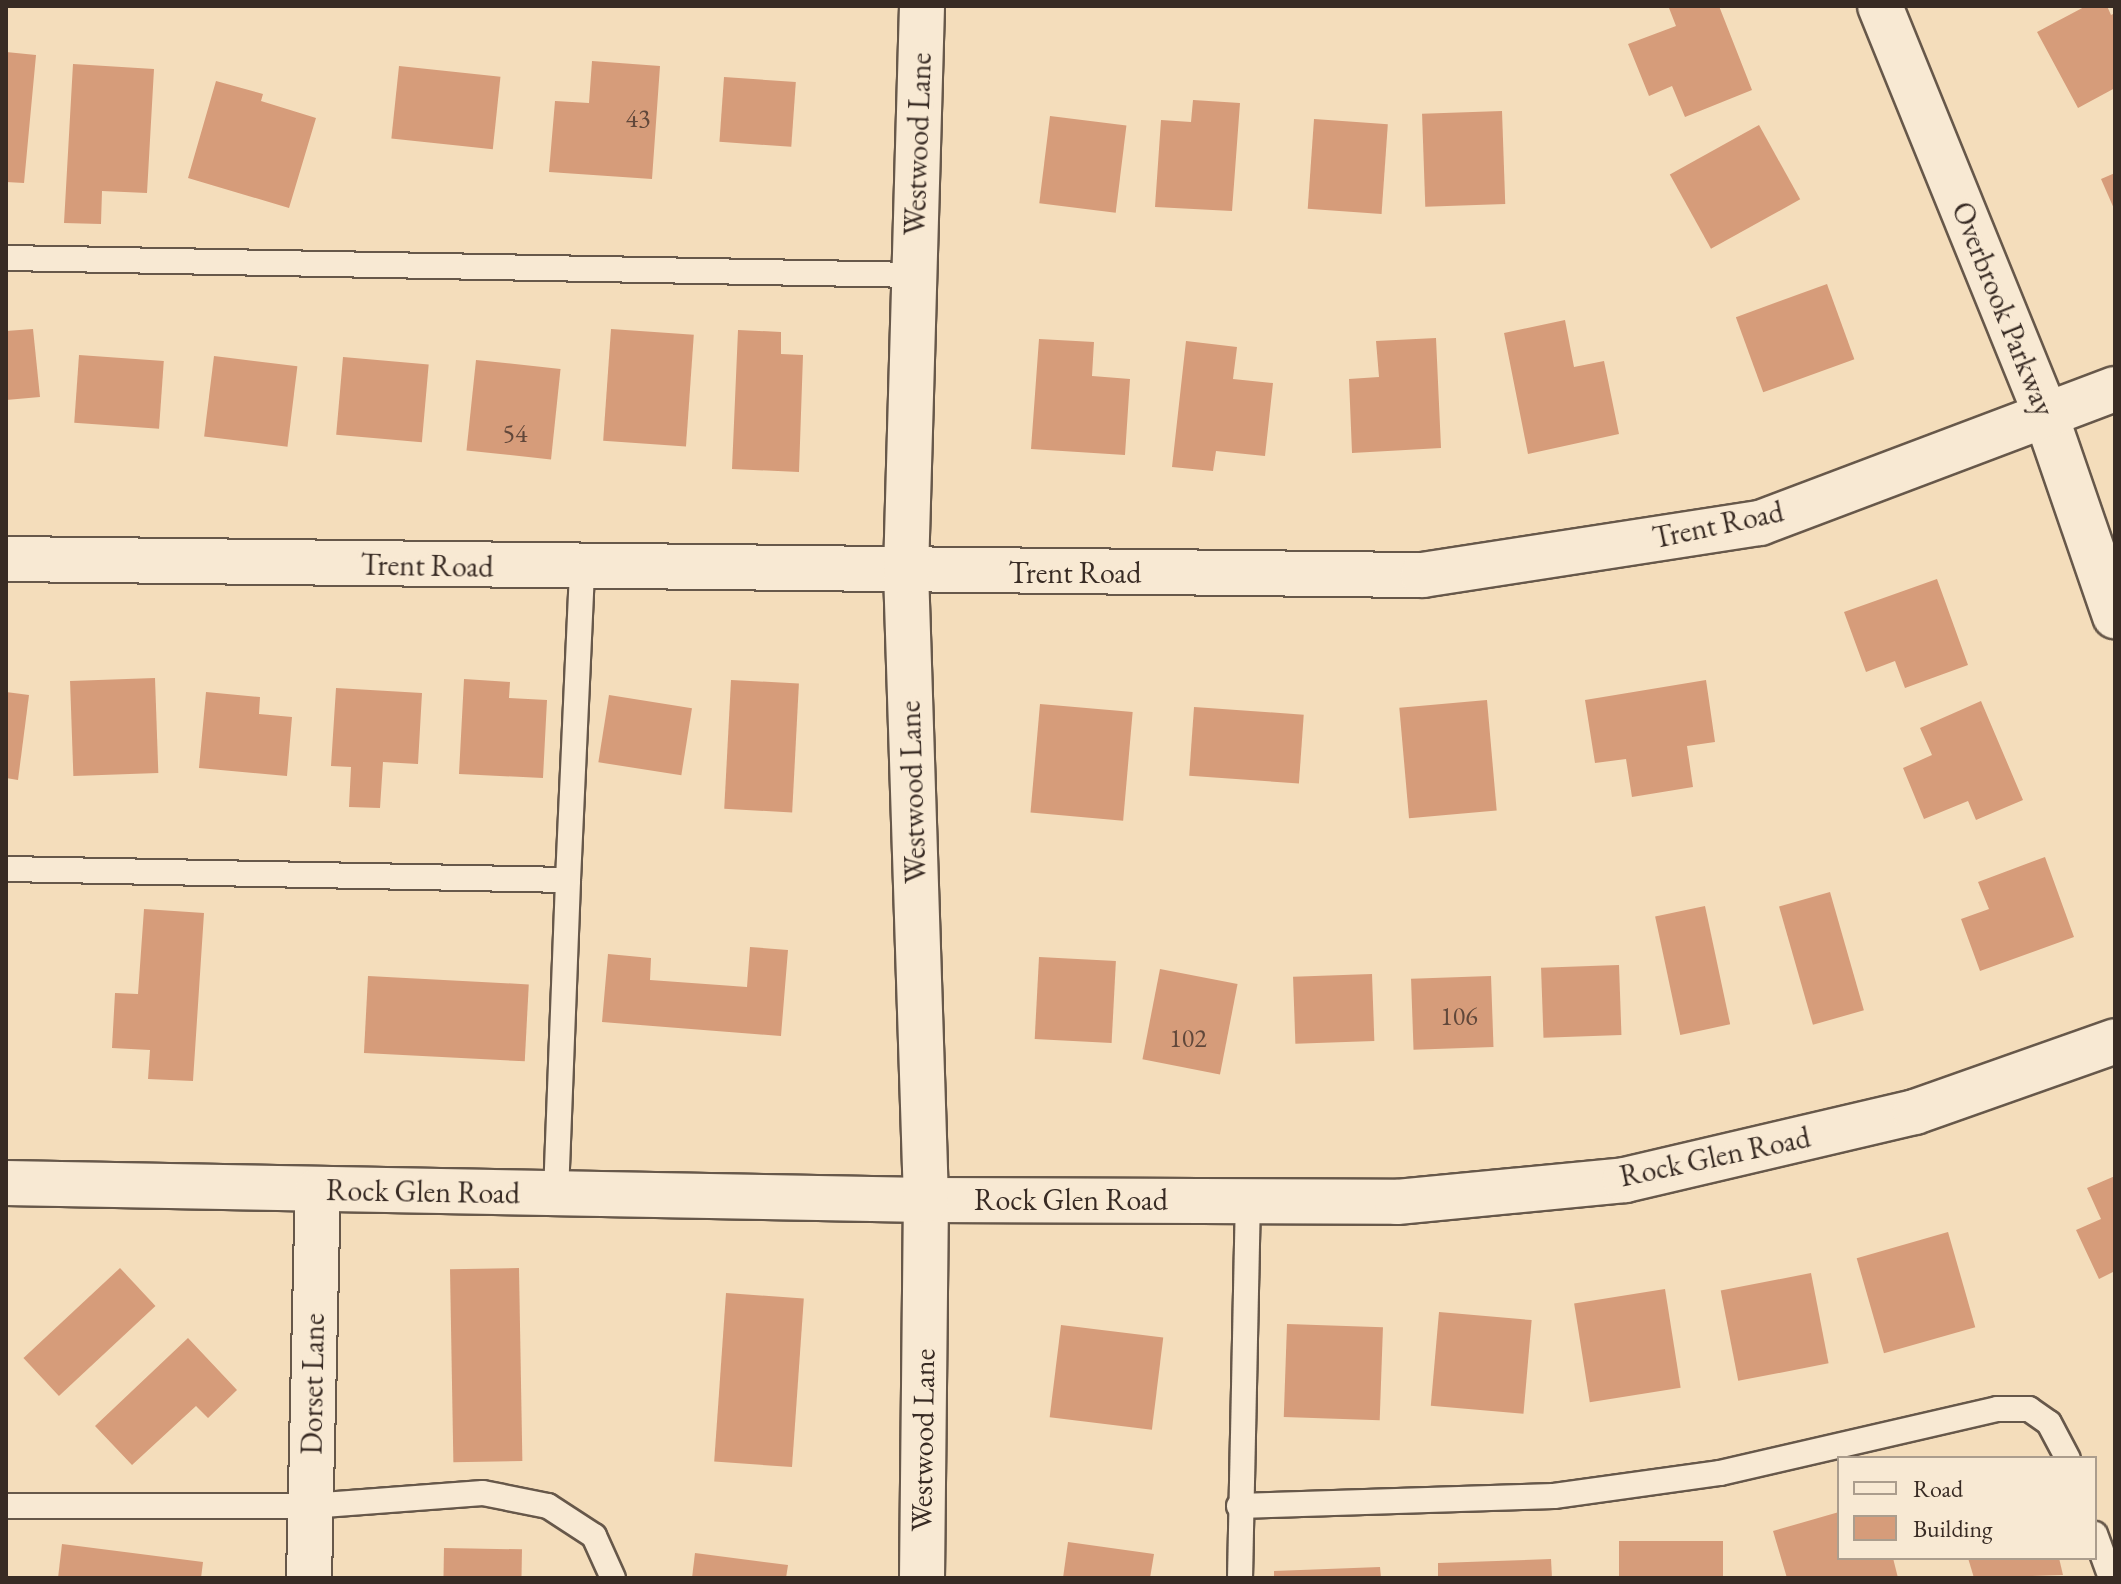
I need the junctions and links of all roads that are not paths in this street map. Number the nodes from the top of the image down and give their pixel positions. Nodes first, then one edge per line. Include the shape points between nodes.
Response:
1 (922, 6) edge
2 (1880, 6) edge
3 (6, 258) edge
4 (915, 275) junction
5 (2115, 389) edge
6 (2045, 413) junction
7 (6, 559) edge
8 (582, 568) junction
9 (906, 572) junction
10 (2115, 616) edge
11 (6, 869) edge
12 (568, 880) junction
13 (2115, 1041) edge
14 (6, 1183) edge
15 (318, 1190) junction
16 (556, 1194) junction
17 (926, 1200) junction
18 (1248, 1201) junction
19 (2067, 1456) edge
20 (6, 1506) edge
21 (310, 1506) junction
22 (1239, 1506) junction
23 (2097, 1540) edge
24 (309, 1578) edge
25 (613, 1578) edge
26 (922, 1578) edge
27 (1240, 1578) edge
28 (2111, 1578) edge

1 - 4 street, Westwood Lane
2 - 6 street, Overbrook Parkway
3 - 4 lane
4 - 9 street, Westwood Lane
5 - 6 street, Trent Road
6 - 9 street, Trent Road via 1760,523 1423,575
6 - 10 street, Overbrook Parkway
7 - 8 street, Trent Road
8 - 9 street, Trent Road
8 - 12 lane
9 - 17 street, Westwood Lane
11 - 12 lane
12 - 16 lane
13 - 18 street, Rock Glen Road via 1915,1112 1625,1180 1397,1202
14 - 15 street, Rock Glen Road
15 - 16 street, Rock Glen Road
15 - 21 street, Dorset Lane
16 - 17 street, Rock Glen Road
17 - 18 street, Rock Glen Road
17 - 26 street, Westwood Lane
18 - 22 lane
19 - 22 lane via 2049,1423 2029,1409 1997,1409 1720,1473 1554,1496
20 - 21 lane
21 - 24 street, Dorset Lane
21 - 25 lane via 483,1493 548,1506 594,1536
22 - 27 lane
23 - 28 lane

